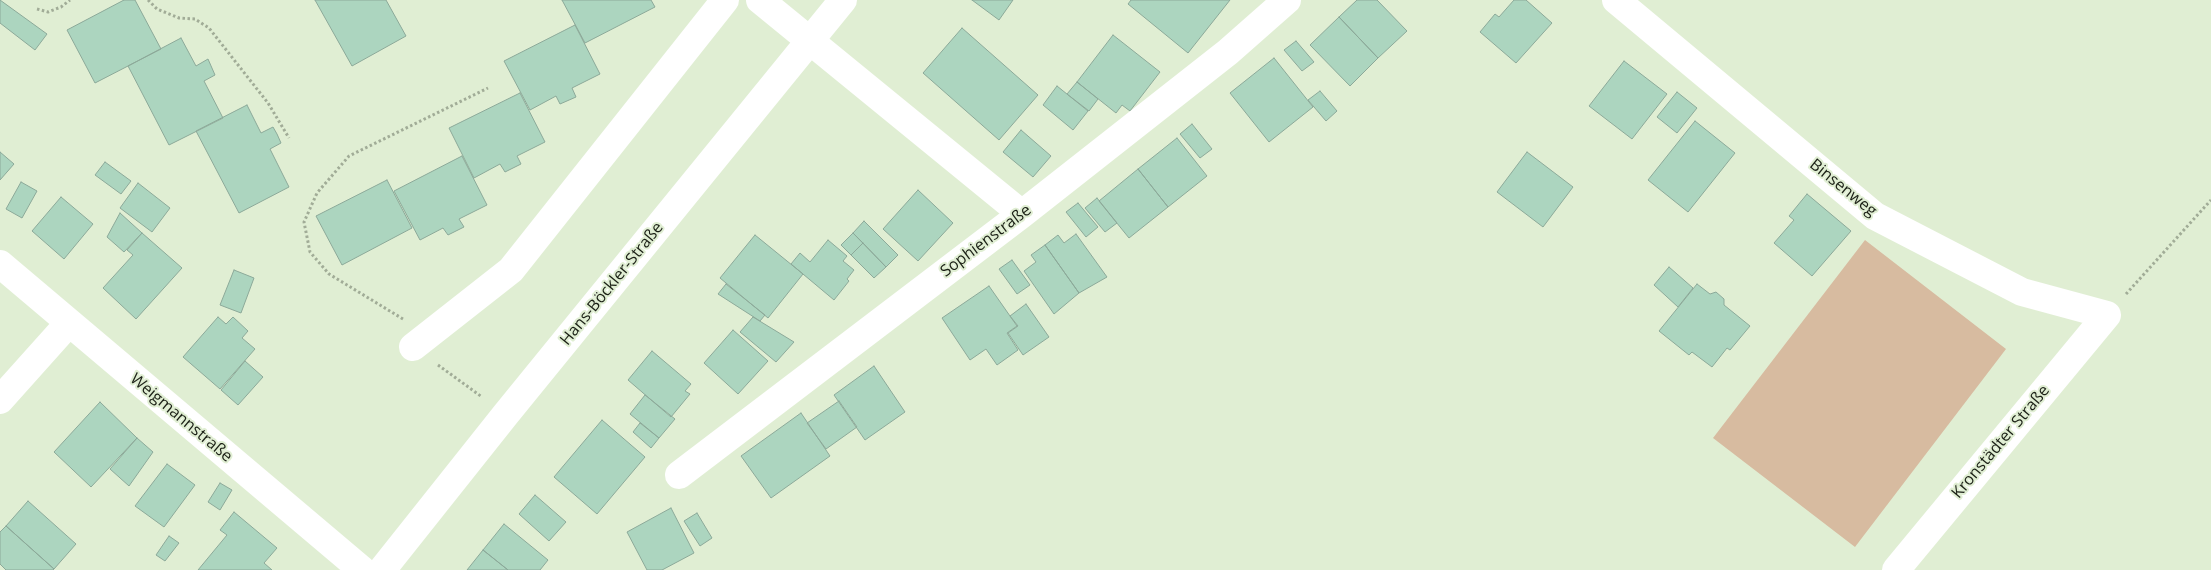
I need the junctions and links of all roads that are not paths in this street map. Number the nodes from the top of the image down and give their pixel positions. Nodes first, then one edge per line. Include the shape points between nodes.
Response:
1 (725, 0) edge
2 (760, 0) edge
3 (844, 0) edge
4 (1287, 0) edge
5 (1616, 0) edge
6 (810, 41) junction
7 (1022, 214) junction
8 (0, 264) edge
9 (2107, 315) joint
10 (68, 324) junction
11 (421, 341) road end
12 (0, 400) edge
13 (679, 475) dead end
14 (362, 570) edge
15 (382, 570) edge
16 (1896, 570) edge

1 - 11 street via 511,270
2 - 6 street
3 - 6 street, Hans-Böckler-Straße
4 - 7 street, Sophienstraße via 1228,52
5 - 9 street, Binsenweg via 1875,216 2022,292
6 - 7 street
6 - 15 street, Hans-Böckler-Straße
7 - 13 street, Sophienstraße
8 - 10 street, Weigmannstraße
9 - 16 street, Kronstädter Straße
10 - 12 street
10 - 14 street, Weigmannstraße

